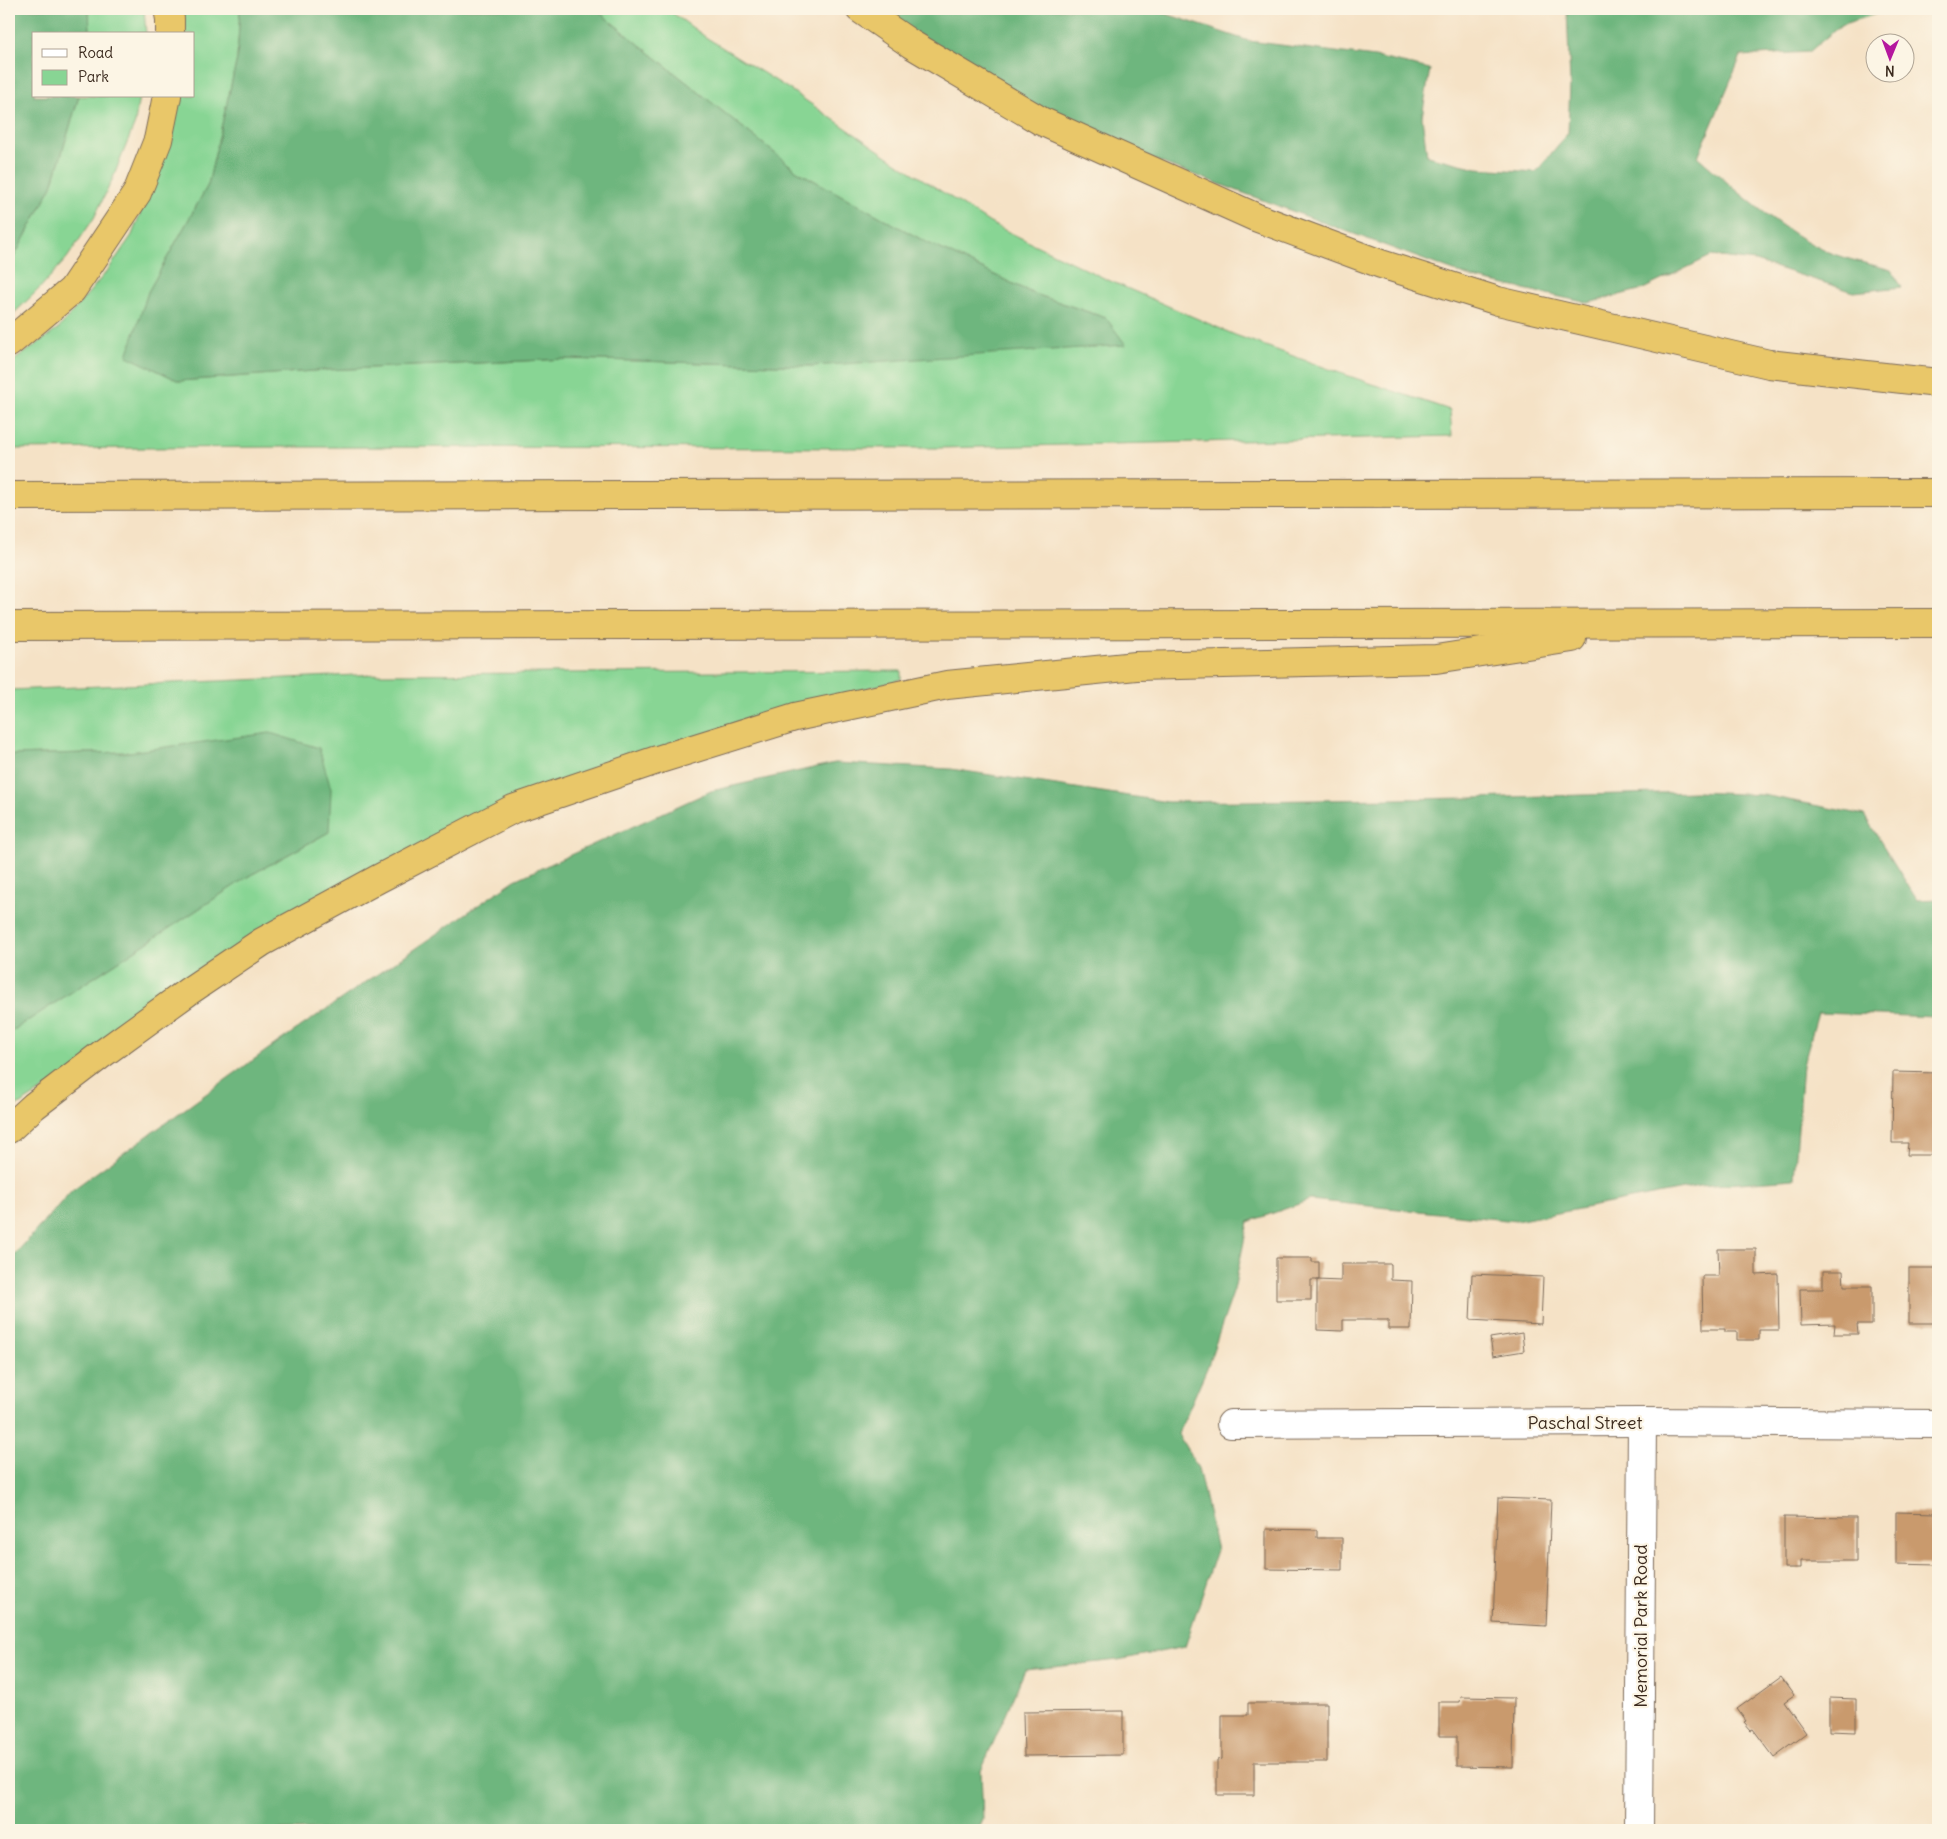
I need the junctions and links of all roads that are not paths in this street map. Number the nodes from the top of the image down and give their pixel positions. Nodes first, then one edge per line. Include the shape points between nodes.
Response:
1 (168, 9) edge
2 (860, 9) edge
3 (170, 32) edge
4 (167, 98) edge
5 (9, 343) edge
6 (1938, 383) edge
7 (1938, 493) edge
8 (9, 496) edge
9 (1938, 623) edge
10 (1661, 624) junction
11 (9, 626) edge
12 (9, 1129) edge
13 (1642, 1422) junction
14 (1231, 1424) dead end
15 (1938, 1424) edge
16 (1639, 1830) edge

1 - 3 highway
2 - 6 highway via 911,44 1041,121 1255,217 1382,264 1498,301 1769,364
4 - 5 highway via 158,140 137,193 72,290
7 - 8 highway
9 - 10 highway
10 - 11 highway
10 - 12 highway via 1436,659 1136,666 947,686 795,717 513,809 378,879 262,942 189,991 34,1106
13 - 14 street, Paschal Street
13 - 15 street, Paschal Street
13 - 16 street, Memorial Park Road

